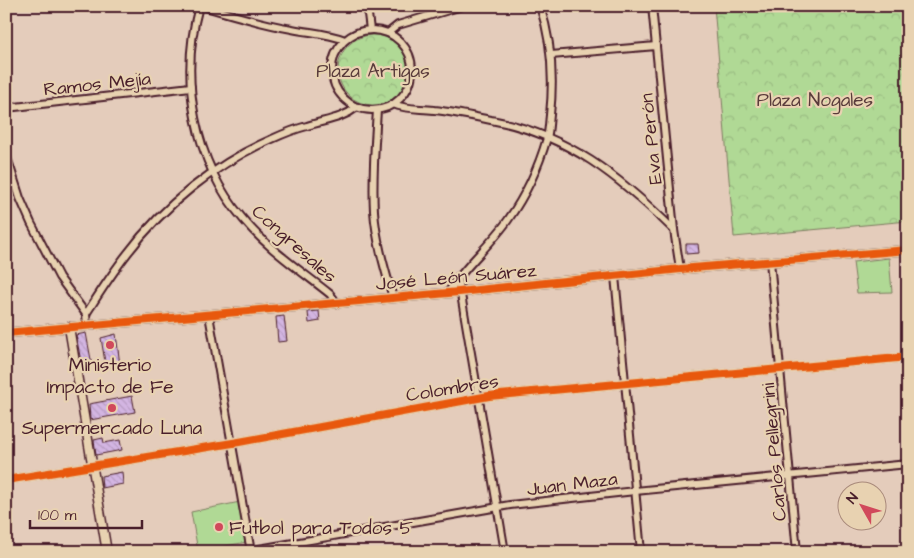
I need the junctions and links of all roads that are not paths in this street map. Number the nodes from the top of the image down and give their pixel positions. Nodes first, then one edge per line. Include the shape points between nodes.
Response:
1 (201, 6) edge
2 (367, 6) edge
3 (462, 6) edge
4 (540, 6) edge
5 (652, 6) edge
6 (370, 30) junction
7 (388, 33) junction
8 (345, 40) junction
9 (656, 46) junction
10 (551, 55) junction
11 (191, 88) junction
12 (393, 104) junction
13 (357, 107) junction
14 (6, 108) edge
15 (377, 110) junction
16 (547, 137) junction
17 (6, 154) edge
18 (212, 172) junction
19 (674, 230) junction
20 (908, 250) edge
21 (770, 260) junction
22 (680, 269) junction
23 (616, 276) junction
24 (458, 277) junction
25 (459, 292) junction
26 (448, 293) junction
27 (393, 298) junction
28 (337, 303) junction
29 (86, 314) junction
30 (209, 315) junction
31 (87, 325) junction
32 (69, 327) junction
33 (6, 333) edge
34 (908, 357) edge
35 (780, 368) junction
36 (625, 383) junction
37 (478, 398) junction
38 (232, 443) junction
39 (908, 464) edge
40 (92, 466) junction
41 (790, 476) junction
42 (6, 480) edge
43 (635, 491) junction
44 (498, 507) junction
45 (251, 551) edge
46 (107, 552) edge
47 (242, 552) edge
48 (505, 552) edge
49 (641, 552) edge
50 (797, 552) edge

1 - 8 street via 264,24 331,34
1 - 11 street, Congresales via 195,22
2 - 6 street
3 - 7 street via 398,26
4 - 10 street
5 - 9 street, Eva Perón
6 - 7 street
6 - 8 street
7 - 12 street via 405,47 412,67 408,88
8 - 13 street via 337,50 332,74 340,95
9 - 10 street
9 - 19 street, Eva Perón
10 - 16 street via 552,95
11 - 14 street, Ramos Mejía
11 - 18 street, Congresales via 201,142
12 - 15 street
12 - 16 street via 501,122
13 - 15 street
13 - 18 street via 343,116 272,138
15 - 27 street via 374,212
16 - 19 street via 594,161 616,177
16 - 24 street via 525,193 508,220
17 - 29 street via 20,198 45,253
18 - 28 street, Congresales via 230,202 257,234
18 - 29 street via 176,201 144,234
19 - 22 street, Eva Perón
20 - 21 street, José León Suárez
21 - 22 street, José León Suárez
21 - 35 street, Carlos Pellegrini
22 - 23 street, José León Suárez
23 - 25 street, José León Suárez
23 - 36 street
24 - 25 street
24 - 26 street
25 - 26 street, José León Suárez
25 - 37 street
26 - 27 street, José León Suárez
27 - 28 street, José León Suárez
28 - 30 street, José León Suárez
29 - 31 street
30 - 31 street, José León Suárez
30 - 38 street
31 - 32 street, José León Suárez
32 - 33 street, José León Suárez
32 - 40 street
34 - 35 street, Colombres
35 - 36 street, Colombres
35 - 41 street, Carlos Pellegrini
36 - 37 street, Colombres
36 - 43 street
37 - 38 street, Colombres
37 - 44 street
38 - 40 street, Colombres
38 - 45 street
39 - 41 street, Juan Maza
40 - 42 street, Colombres
40 - 46 street
41 - 43 street, Juan Maza
41 - 50 street, Carlos Pellegrini
43 - 44 street, Juan Maza
43 - 49 street
44 - 45 street, Juan Maza
44 - 48 street
45 - 47 street, Juan Maza

